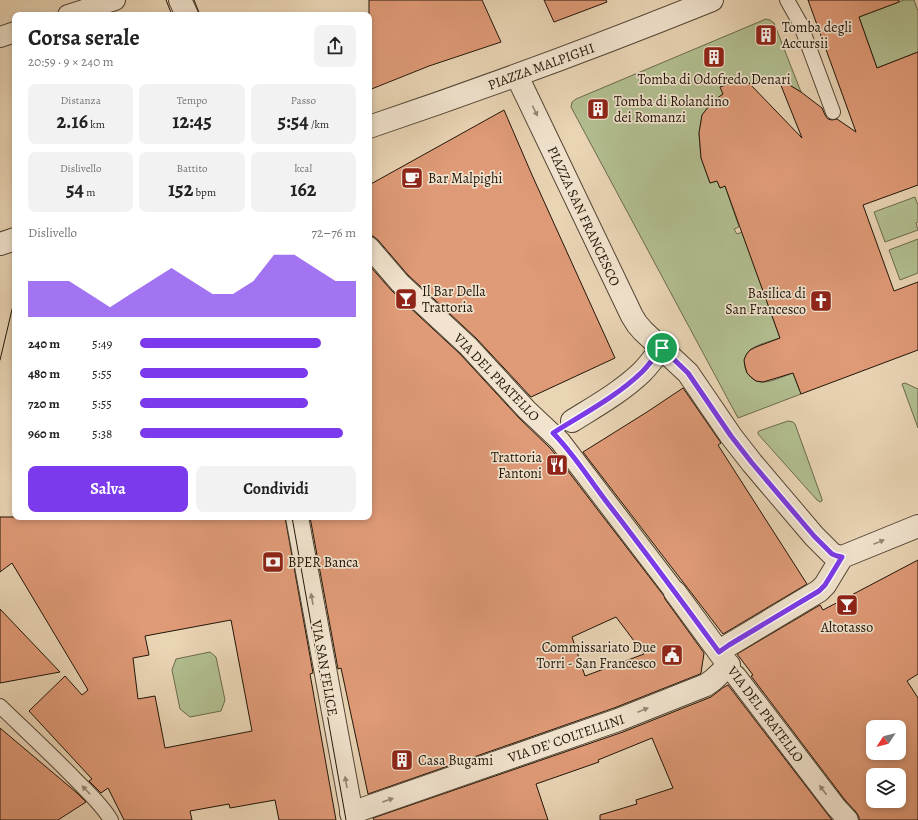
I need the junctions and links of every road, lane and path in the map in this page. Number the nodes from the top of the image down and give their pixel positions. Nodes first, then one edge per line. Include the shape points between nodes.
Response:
1 (115, 0) edge
2 (180, 0) edge
3 (712, 0) edge
4 (787, 0) edge
5 (77, 12) edge
6 (186, 12) edge
7 (12, 33) edge
8 (0, 37) edge
9 (517, 76) junction
10 (833, 112) dead end
11 (372, 126) edge
12 (12, 240) edge
13 (0, 244) edge
14 (372, 250) edge
15 (662, 348) junction
16 (572, 421) joint
17 (553, 433) junction
18 (298, 520) edge
19 (918, 526) edge
20 (842, 557) junction
21 (675, 592) joint
22 (728, 664) junction
23 (0, 706) edge
24 (352, 817) edge
25 (111, 820) edge
26 (848, 820) edge

1 - 5 street
2 - 6 street
3 - 9 street, PIAZZA MALPIGHI
4 - 10 lane via 800,23
7 - 8 street
9 - 11 street, PIAZZA MALPIGHI
9 -> 15 street, PIAZZA SAN FRANCESCO via 627,308 637,324
12 - 13 street
14 - 17 street, VIA DEL PRATELLO via 400,283 468,346
15 - 16 street via 631,382
15 - 20 street, PIAZZA SAN FRANCESCO via 688,373 731,436 814,536 832,554
16 - 17 street
17 - 21 street, VIA DEL PRATELLO
24 -> 18 street, VIA SAN FELICE
20 -> 19 street
20 - 22 street, VIA DE' COLTELLINI via 819,591 729,645
21 - 22 street, VIA DEL PRATELLO
24 -> 22 street, VIA DE' COLTELLINI via 618,720 706,684
26 -> 22 street, VIA DEL PRATELLO
25 -> 23 lane via 102,806

